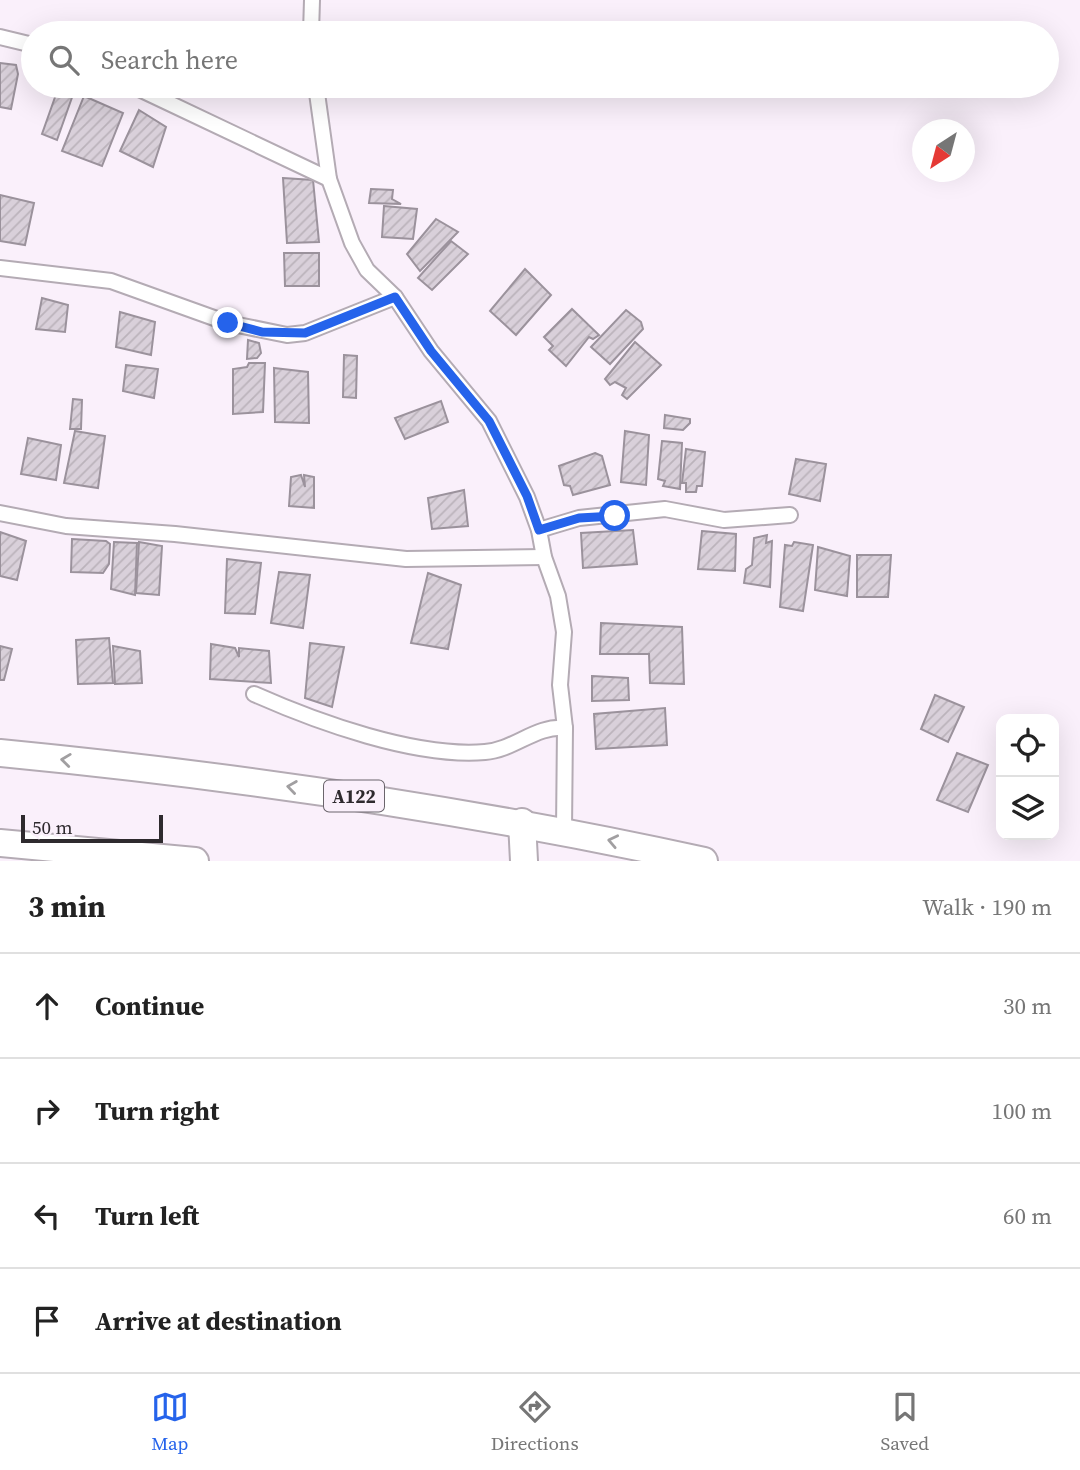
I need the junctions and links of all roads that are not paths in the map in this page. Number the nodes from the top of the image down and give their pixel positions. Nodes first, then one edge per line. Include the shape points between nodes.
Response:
1 (312, 0) edge
2 (311, 21) edge
3 (0, 37) edge
4 (21, 43) edge
5 (157, 98) edge
6 (318, 98) edge
7 (329, 179) junction
8 (0, 268) edge
9 (395, 297) junction
10 (0, 513) edge
11 (790, 515) dead end
12 (539, 530) junction
13 (544, 557) junction
14 (254, 694) dead end
15 (565, 728) junction
16 (0, 753) edge
17 (522, 822) junction
18 (564, 830) junction
19 (0, 843) edge
20 (195, 861) edge
21 (524, 861) edge
22 (704, 861) edge

1 - 2 street
3 - 4 street
5 - 7 street
6 - 7 street
7 - 9 street via 340,216 367,270
8 - 9 street via 111,281 228,323 287,335 305,333
9 - 12 street via 431,351 489,421
10 - 13 street via 78,527 406,559
11 - 12 street via 724,520 664,509 579,518
12 - 13 street
13 - 15 street via 562,615 559,685
14 - 15 street via 308,718 438,750 487,752 550,727
15 - 18 street
17 -> 16 highway, A122 via 239,780
17 - 18 highway, A122
17 - 21 highway
22 -> 18 highway, A122
19 - 20 highway

